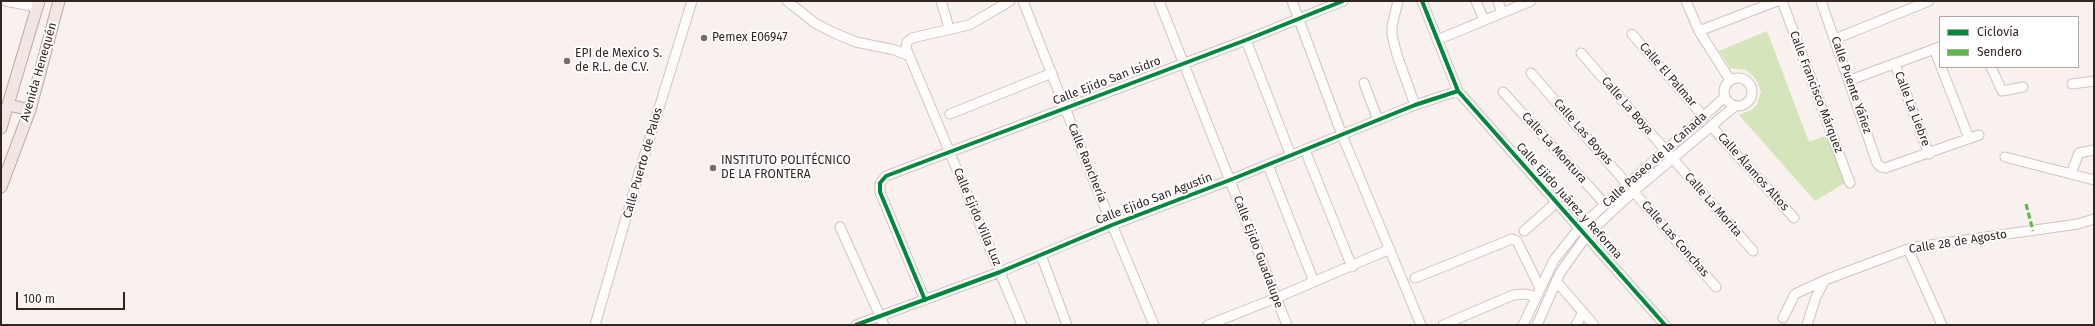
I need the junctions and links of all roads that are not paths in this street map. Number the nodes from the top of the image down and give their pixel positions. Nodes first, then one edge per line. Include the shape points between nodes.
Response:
1 (4, 1) edge
2 (59, 1) edge
3 (692, 1) edge
4 (787, 1) edge
5 (941, 1) edge
6 (1010, 1) edge
7 (1023, 1) edge
8 (1158, 1) edge
9 (1292, 1) edge
10 (1343, 1) edge
11 (1398, 1) edge
12 (1422, 1) edge
13 (1476, 1) edge
14 (1498, 1) edge
15 (1531, 1) edge
16 (1686, 1) edge
17 (1777, 1) edge
18 (1782, 1) edge
19 (1821, 1) edge
20 (1929, 1) edge
21 (38, 4) edge
22 (1, 8) edge
23 (1502, 13) junction
24 (1299, 19) junction
25 (1484, 20) junction
26 (949, 28) junction
27 (1698, 31) junction
28 (1632, 34) dead end
29 (1835, 39) junction
30 (1246, 40) junction
31 (1438, 40) junction
32 (1937, 48) edge
33 (1581, 53) dead end
34 (909, 56) junction
35 (1939, 59) edge
36 (1183, 63) junction
37 (1895, 64) junction
38 (1941, 68) edge
39 (1991, 68) edge
40 (1052, 73) junction
41 (1531, 73) dead end
42 (1730, 80) junction
43 (1850, 80) junction
44 (2094, 81) edge
45 (1364, 83) dead end
46 (2072, 84) dead end
47 (2023, 87) dead end
48 (1458, 91) junction
49 (1503, 92) dead end
50 (1725, 97) junction
51 (9, 105) junction
52 (1415, 105) junction
53 (1735, 106) junction
54 (1065, 108) junction
55 (30, 110) junction
56 (950, 114) dead end
57 (1704, 117) junction
58 (1378, 120) junction
59 (1712, 126) junction
60 (1, 128) edge
61 (1342, 135) junction
62 (1978, 135) dead end
63 (1969, 138) junction
64 (1305, 150) junction
65 (1665, 150) junction
66 (2094, 150) edge
67 (950, 152) junction
68 (1929, 154) junction
69 (1291, 156) junction
70 (2005, 157) dead end
71 (1673, 159) junction
72 (1268, 165) junction
73 (2071, 174) junction
74 (1230, 180) junction
75 (2094, 180) edge
76 (1850, 182) dead end
77 (1631, 187) junction
78 (1, 188) edge
79 (1557, 202) junction
80 (1605, 204) junction
81 (1794, 218) dead end
82 (2094, 218) edge
83 (1112, 225) junction
84 (840, 227) dead end
85 (1580, 227) junction
86 (1524, 230) dead end
87 (1587, 235) junction
88 (1390, 249) junction
89 (1908, 249) junction
90 (1753, 251) dead end
91 (1041, 255) junction
92 (1352, 266) junction
93 (1000, 272) junction
94 (1415, 278) dead end
95 (1825, 280) junction
96 (1556, 281) junction
97 (1314, 282) junction
98 (1716, 287) dead end
99 (1540, 288) junction
100 (1536, 297) junction
101 (1276, 298) junction
102 (925, 300) junction
103 (1583, 312) junction
104 (1784, 318) dead end
105 (882, 321) edge
106 (595, 325) edge
107 (856, 325) edge
108 (1022, 325) edge
109 (1067, 325) edge
110 (1154, 325) edge
111 (1208, 325) edge
112 (1287, 325) edge
113 (1421, 325) edge
114 (1443, 325) edge
115 (1524, 325) edge
116 (1537, 325) edge
117 (1576, 325) edge
118 (1594, 325) edge
119 (1665, 325) edge
120 (1807, 325) edge
121 (1942, 325) edge

1 - 21 street
1 - 22 street
2 - 55 main road, Avenida Henequén
3 - 106 street, Calle Puerto de Palos
4 - 34 street via 815,23 832,32 856,42 895,50
5 - 26 street
6 - 26 street via 969,25
7 - 40 street, Calle Ranchería
8 - 36 street, Calle Ejido Guadalupe
9 - 24 street
10 - 24 street, Calle Ejido San Isidro
11 - 52 street via 1392,34
12 - 31 street
13 - 25 street
14 - 23 street
15 - 23 street
16 - 27 street
17 - 27 street
18 - 76 street, Calle Francisco Márquez
19 - 29 street, Calle Puente Yáñez
20 - 29 street
21 - 51 main road, Avenida Henequén
23 - 25 street
24 - 30 street, Calle Ejido San Isidro
24 - 61 street
25 - 31 street
26 - 34 street, Calle Ejido Villa Luz via 912,38 907,42
27 - 42 street
28 - 57 street, Calle El Palmar
29 - 43 street, Calle Puente Yáñez
30 - 36 street, Calle Ejido San Isidro
30 - 69 street
31 - 48 street
32 - 35 street
32 - 37 street
33 - 65 street, Calle La Boya
34 - 67 street, Calle Ejido Villa Luz
36 - 54 street, Calle Ejido San Isidro
36 - 74 street, Calle Ejido Guadalupe
37 - 43 street
37 - 68 street, Calle La Liebre
38 - 63 street
39 - 47 street via 2002,91
40 - 54 street, Calle Ranchería
40 - 56 street
41 - 77 street, Calle Las Boyas
42 - 50 street via 1725,87
42 - 53 street via 1744,79 1752,90 1747,103
43 - 68 street, Calle Puente Yáñez via 1877,163 1882,168
44 - 46 street
45 - 58 street
48 - 52 street, Calle Ejido San Agustín
48 - 79 street, Calle Ejido Juárez y Reforma
49 - 80 street, Calle La Montura
50 - 53 street
50 - 57 street, Calle Paseo de la Cañada
51 - 55 main road
51 - 60 main road, Avenida Henequén
52 - 58 street, Calle Ejido San Agustín
53 - 59 street, Calle Paseo de la Cañada
54 - 67 street, Calle Ejido San Isidro
54 - 83 street, Calle Ranchería
55 - 78 main road, Avenida Henequén
57 - 65 street, Calle Paseo de la Cañada
58 - 61 street, Calle Ejido San Agustín
59 - 71 street, Calle Paseo de la Cañada
59 - 81 street, Calle Álamos Altos
61 - 64 street, Calle Ejido San Agustín
61 - 88 street
62 - 63 street
63 - 68 street
64 - 69 street, Calle Ejido San Agustín
64 - 92 street
65 - 71 street, Calle La Boya
65 - 77 street, Calle Paseo de la Cañada
66 - 73 street via 2079,153
67 - 93 street, Calle Ejido Villa Luz
67 - 102 street, Calle Ejido San Isidro via 886,176 880,183 880,192
69 - 72 street, Calle Ejido San Agustín
70 - 73 street
71 - 77 street, Calle Paseo de la Cañada
71 - 90 street, Calle La Morita
72 - 74 street, Calle Ejido San Agustín
72 - 97 street
73 - 75 street
74 - 83 street, Calle Ejido San Agustín
74 - 101 street, Calle Ejido Guadalupe
77 - 80 street, Calle Paseo de la Cañada
77 - 87 street, Calle Paseo de la Cañada
77 - 98 street, Calle Las Conchas
79 - 85 street, Calle Ejido Juárez y Reforma
79 - 86 street
80 - 85 street, Calle Paseo de la Cañada
82 - 89 street, Calle 28 de Agosto via 2070,226
83 - 91 street, Calle Ejido San Agustín
83 - 110 street, Calle Ranchería
84 - 105 street
85 - 87 street, Calle Ejido Juárez y Reforma
85 - 99 street, Calle Paseo de la Cañada via 1554,260
87 - 96 street, Calle Paseo de la Cañada via 1571,255
87 - 119 street, Calle Ejido Juárez y Reforma
88 - 92 street
88 - 113 street
89 - 95 street, Calle 28 de Agosto
89 - 121 street
91 - 93 street, Calle Ejido San Agustín
91 - 109 street
92 - 97 street
93 - 102 street, Calle Ejido San Agustín
93 - 108 street, Calle Ejido Villa Luz
94 - 99 street via 1512,239 1517,241
95 - 104 street, Calle 28 de Agosto via 1795,294
95 - 120 street via 1816,297
96 - 103 street
96 - 116 street, Calle Paseo de la Cañada
97 - 101 street
99 - 100 street, Calle Paseo de la Cañada
100 - 114 street via 1526,294 1513,295
100 - 115 street, Calle Paseo de la Cañada
101 - 111 street
101 - 112 street, Calle Ejido Guadalupe
102 - 105 street, Calle Ejido San Agustín
103 - 117 street
103 - 118 street
105 - 107 street, Calle Ejido San Agustín

